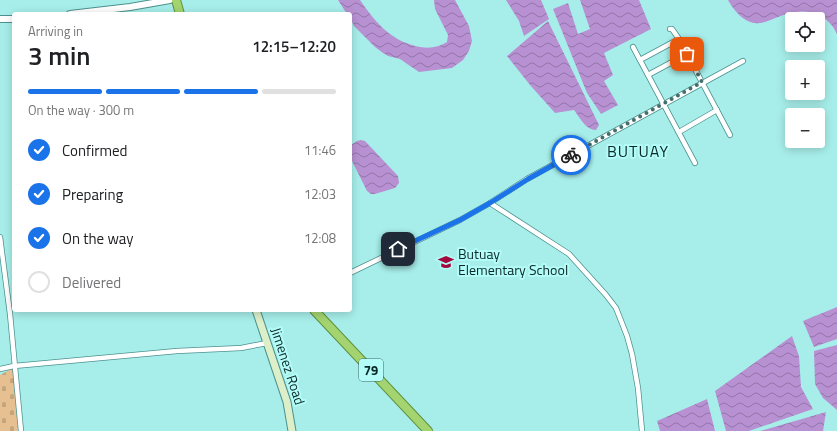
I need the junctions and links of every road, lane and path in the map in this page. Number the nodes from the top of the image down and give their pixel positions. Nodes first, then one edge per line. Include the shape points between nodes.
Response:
1 (170, 0) edge
2 (176, 0) edge
3 (87, 12) edge
4 (179, 12) edge
5 (0, 19) edge
6 (12, 19) edge
7 (670, 29) dead end
8 (679, 39) junction
9 (633, 47) dead end
10 (687, 54) junction
11 (640, 60) junction
12 (743, 61) dead end
13 (648, 75) junction
14 (702, 82) junction
15 (664, 104) junction
16 (717, 110) junction
17 (679, 132) junction
18 (730, 135) dead end
19 (695, 163) dead end
20 (490, 203) junction
21 (0, 237) edge
22 (352, 272) edge
23 (257, 312) edge
24 (316, 312) edge
25 (267, 343) junction
26 (14, 366) junction
27 (0, 369) edge
28 (21, 431) edge
29 (292, 431) edge
30 (428, 431) edge
31 (642, 431) edge

1 - 3 street
2 - 4 highway
5 - 6 street
7 - 8 street
8 - 10 street
8 - 11 street
9 - 11 street
10 - 13 street
10 - 14 street
11 - 13 street
12 - 14 street
13 - 15 street
14 - 15 street
14 - 16 street
15 - 17 street
15 - 20 street via 528,179
16 - 17 street
16 - 18 street
17 - 19 street
20 - 22 street
20 - 31 street via 569,254 616,308 632,354
21 - 26 street via 7,281
23 - 25 main road, Jimenez Road
24 - 30 highway, 79
25 - 26 street via 241,348 177,351
25 - 29 main road, Jimenez Road via 287,402
26 - 27 street
26 - 28 street

